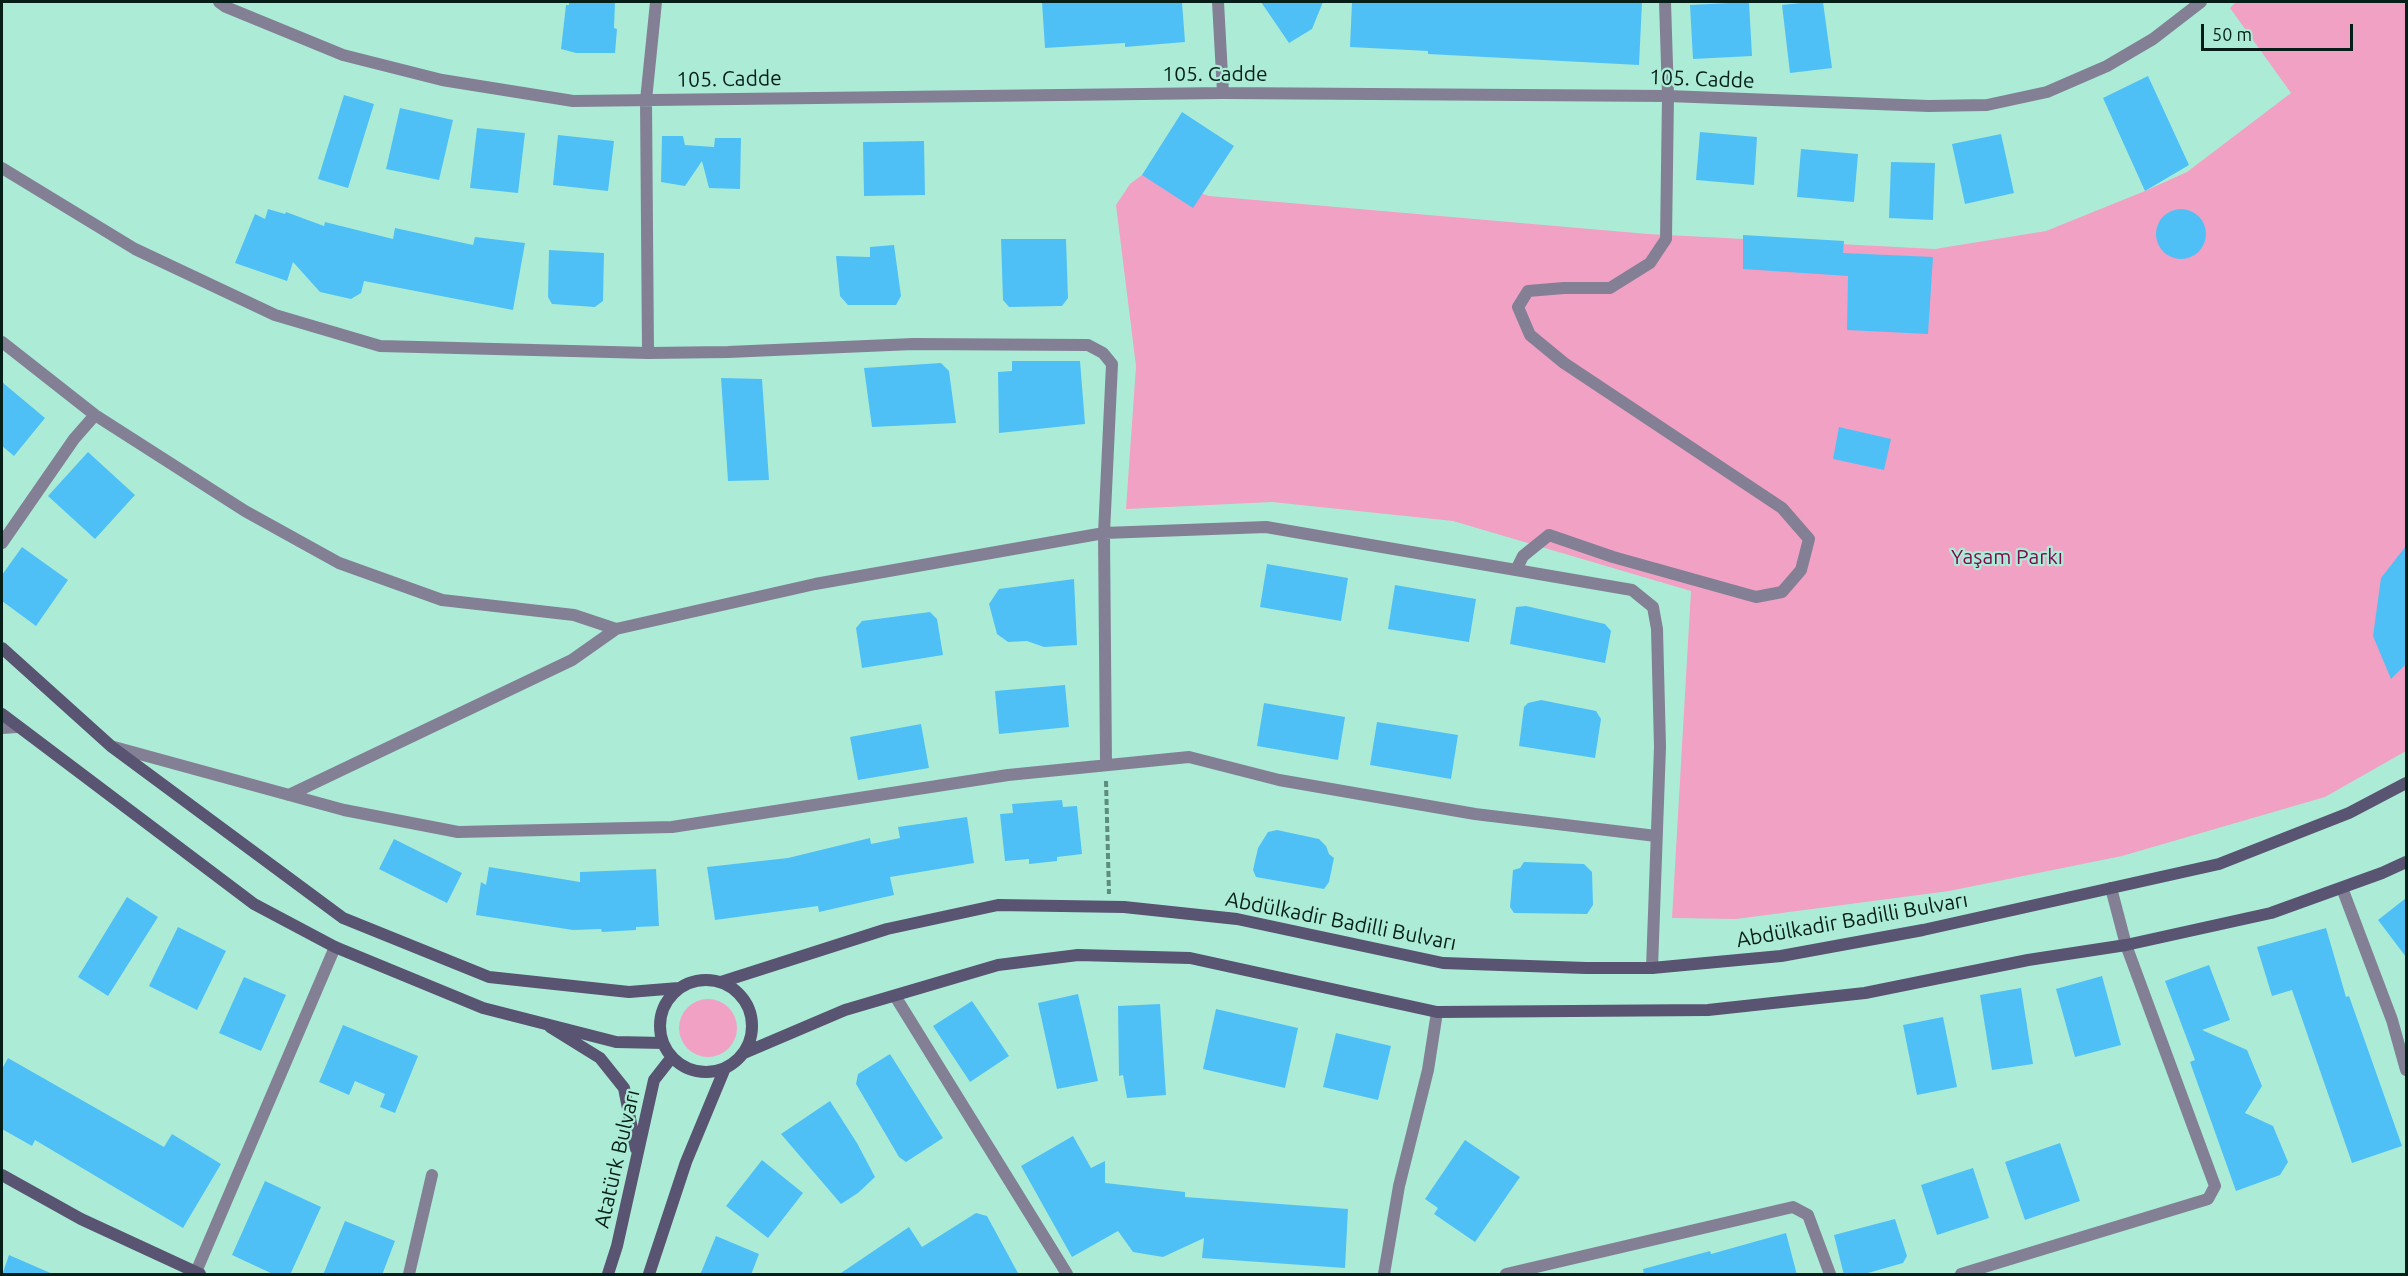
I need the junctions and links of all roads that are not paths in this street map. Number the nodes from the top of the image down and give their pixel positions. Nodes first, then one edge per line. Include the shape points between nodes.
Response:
1 (219, 2) edge
2 (656, 2) edge
3 (1218, 2) edge
4 (1665, 2) edge
5 (2179, 2) edge
6 (2201, 2) edge
7 (2186, 13) junction
8 (1223, 93) junction
9 (1668, 96) junction
10 (646, 100) junction
11 (2, 168) edge
12 (2, 342) edge
13 (648, 353) junction
14 (94, 416) junction
15 (1104, 533) junction
16 (2, 543) edge
17 (1516, 570) junction
18 (616, 629) junction
19 (2, 648) edge
20 (2, 714) edge
21 (17, 727) junction
22 (2, 728) edge
23 (112, 747) junction
24 (1106, 765) junction
25 (2406, 783) edge
26 (289, 795) junction
27 (1656, 836) junction
28 (2406, 861) edge
29 (2111, 888) junction
30 (2342, 888) junction
31 (2126, 945) junction
32 (335, 947) junction
33 (1652, 968) junction
34 (721, 982) junction
35 (680, 988) junction
36 (896, 996) junction
37 (1437, 1012) junction
38 (542, 1022) junction
39 (663, 1043) junction
40 (744, 1053) junction
41 (672, 1057) junction
42 (725, 1068) junction
43 (2406, 1070) edge
44 (638, 1155) junction
45 (2, 1175) edge
46 (432, 1175) dead end
47 (198, 1273) edge
48 (409, 1275) edge
49 (608, 1275) edge
50 (650, 1275) edge
51 (1067, 1275) edge
52 (1384, 1275) edge
53 (1506, 1275) edge
54 (1830, 1275) edge
55 (1961, 1275) edge

1 - 10 street, 105. Cadde via 343,55 442,80 573,101
2 - 10 street
3 - 8 street
4 - 9 street
5 - 7 street
6 - 7 street, 105. Cadde
7 - 9 street, 105. Cadde via 2153,39 2107,66 2048,92 1987,105
8 - 9 street, 105. Cadde
8 - 10 street, 105. Cadde
9 - 17 street via 1666,239 1650,263 1610,288 1528,291 1518,307 1530,335 1564,363 1782,508 1809,539 1801,570 1782,592 1756,597 1549,535 1523,556
10 - 13 street
11 - 13 street via 135,249 243,300 275,315 380,346
12 - 14 street
13 - 15 street via 913,344 1088,345 1103,353 1112,364
14 - 16 street
14 - 18 street via 245,511 339,563 442,600 574,615
15 - 17 street via 1266,527
15 - 18 street via 815,584
15 - 24 street
17 - 27 street via 1632,590 1653,607 1659,736
18 - 26 street via 572,660
19 - 23 main road
20 - 21 main road
21 - 22 street
21 - 32 main road via 254,904
23 - 26 street
23 - 35 main road via 343,918 489,977 629,992
24 - 26 street via 1008,775 672,827 458,832
24 - 27 street via 1189,757 1279,780 1463,812
25 - 29 main road, Abdülkadir Badilli Bulvarı via 2349,813 2219,864
27 - 33 street
28 - 30 main road
29 - 31 street
29 - 33 main road, Abdülkadir Badilli Bulvarı via 1934,928 1781,956
30 - 31 main road via 2271,913
30 - 43 street via 2392,1020
31 - 37 main road via 2028,960 1866,993 1708,1010
31 - 55 street via 2215,1186 2208,1200
32 - 38 main road via 483,1008
32 - 47 street
33 - 34 main road, Abdülkadir Badilli Bulvarı via 1443,963 1237,919 1109,907 998,905 886,929
34 - 35 main road via 692,981
34 - 40 main road via 734,988 751,1012 753,1026
35 - 39 main road via 662,1012
36 - 37 main road via 998,965 1089,955 1190,958
36 - 40 main road via 845,1010
36 - 51 street
37 - 52 street
38 - 39 main road via 616,1042
38 - 44 main road via 600,1058 624,1088
39 - 41 main road
40 - 42 main road
41 - 42 main road via 691,1069
41 - 44 main road, Atatürk Bulvarı via 654,1080
42 - 50 main road via 686,1162
44 - 49 main road, Atatürk Bulvarı
45 - 47 main road via 81,1219
46 - 48 street
53 - 54 street via 1793,1207 1808,1215

